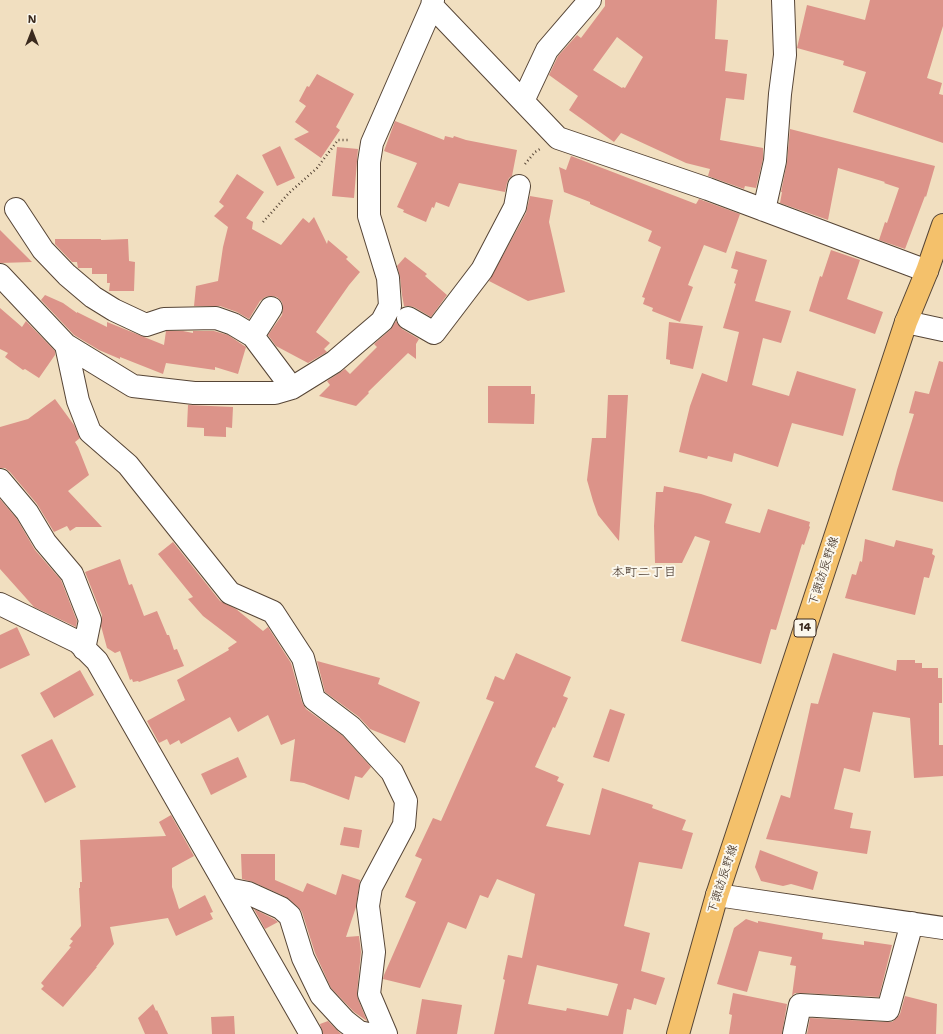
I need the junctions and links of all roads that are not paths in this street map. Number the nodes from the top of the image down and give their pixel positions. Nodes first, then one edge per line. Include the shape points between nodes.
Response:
1 (590, 0) edge
2 (783, 0) edge
3 (432, 3) edge
4 (523, 101) junction
5 (520, 186) road end
6 (16, 209) dead end
7 (764, 210) junction
8 (943, 226) edge
9 (927, 271) junction
10 (0, 275) edge
11 (271, 308) dead end
12 (399, 312) junction
13 (906, 322) junction
14 (943, 330) edge
15 (253, 336) junction
16 (66, 345) junction
17 (292, 388) junction
18 (0, 480) edge
19 (0, 604) edge
20 (84, 649) junction
21 (228, 889) junction
22 (717, 895) junction
23 (912, 923) junction
24 (943, 928) edge
25 (311, 1034) edge
26 (368, 1034) edge
27 (386, 1034) edge
28 (678, 1034) edge
29 (794, 1034) edge

1 - 4 street via 547,50
2 - 7 street via 785,55 775,161
3 - 4 street
3 - 12 street via 372,143 369,162 369,216
4 - 7 street via 558,138
5 - 12 street via 515,207 482,270 434,333
6 - 15 street via 43,250 67,275 93,297 114,310 146,325 164,319 216,318 233,324
7 - 9 street
8 - 9 main road, 下諏訪辰野線 / 14
9 - 13 main road, 下諏訪辰野線 / 14
10 - 16 street
11 - 15 street
12 - 17 street via 382,321 334,362
13 - 14 street
13 - 22 main road, 下諏訪辰野線 / 14
15 - 17 street
16 - 17 street via 133,386 194,393 275,393
16 - 27 street via 78,401 90,432 128,465 230,593 273,612 304,658 314,700 350,727 392,772 406,801 404,825 371,887 368,906 374,952 369,994
18 - 20 street via 72,574 90,620
19 - 20 street via 78,642
20 - 21 street via 97,662
21 - 25 street
21 - 26 street via 248,893 281,908 290,916 304,958 321,995 345,1021 359,1032
22 - 23 street
22 - 28 main road, 下諏訪辰野線 / 14
23 - 24 street
23 - 29 street via 888,1010 800,1005

